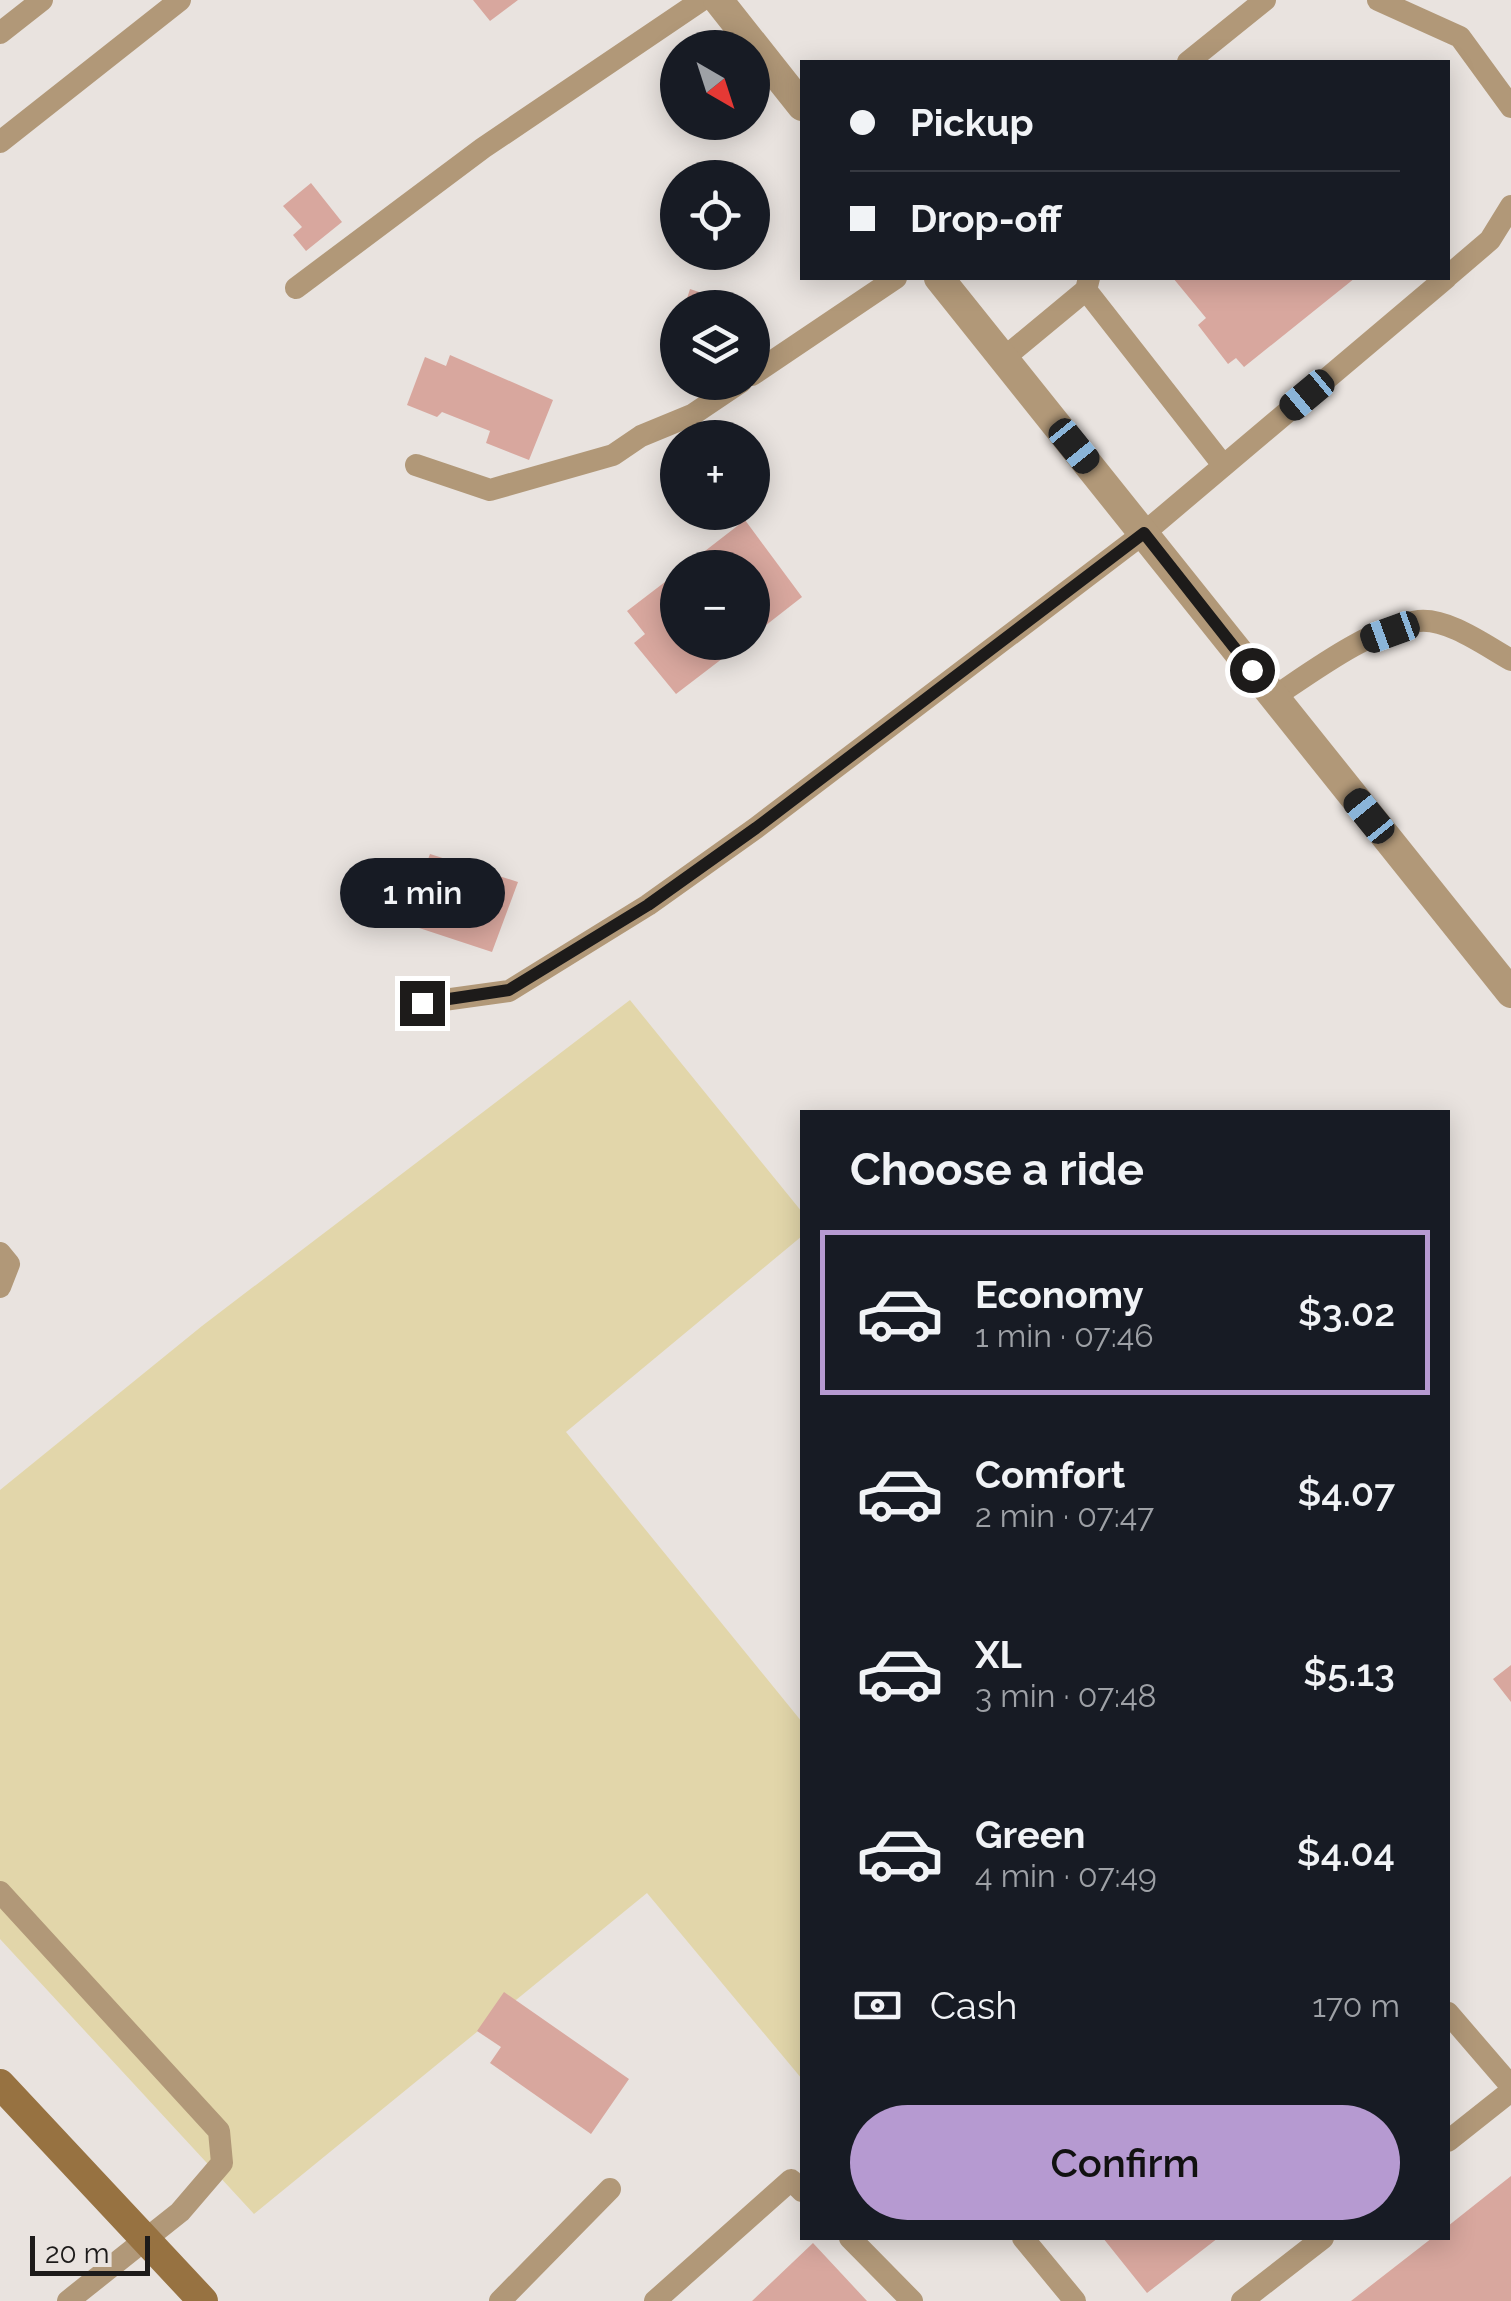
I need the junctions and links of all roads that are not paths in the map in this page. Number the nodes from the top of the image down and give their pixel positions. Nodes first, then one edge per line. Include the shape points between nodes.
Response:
1 (42, 0) edge
2 (180, 0) edge
3 (702, 0) edge
4 (718, 0) edge
5 (1265, 0) edge
6 (1378, 0) edge
7 (0, 33) edge
8 (1190, 60) edge
9 (800, 103) edge
10 (1511, 106) edge
11 (0, 142) edge
12 (1511, 206) edge
13 (1450, 274) edge
14 (893, 280) edge
15 (942, 280) edge
16 (1443, 280) edge
17 (1087, 284) edge
18 (296, 288) dead end
19 (1004, 358) junction
20 (770, 363) edge
21 (714, 400) edge
22 (416, 465) dead end
23 (1224, 465) junction
24 (1144, 533) junction
25 (1511, 660) edge
26 (1274, 697) junction
27 (1511, 993) edge
28 (422, 1003) dead end
29 (0, 1253) edge
30 (0, 1287) edge
31 (0, 1892) edge
32 (1450, 2015) edge
33 (0, 2084) edge
34 (1511, 2088) edge
35 (1450, 2139) edge
36 (610, 2188) dead end
37 (800, 2190) edge
38 (852, 2240) edge
39 (1025, 2240) edge
40 (1321, 2240) edge
41 (146, 2241) junction
42 (68, 2301) edge
43 (203, 2301) edge
44 (500, 2301) edge
45 (655, 2301) edge
46 (912, 2301) edge
47 (1074, 2301) edge
48 (1242, 2301) edge

1 - 7 lane
2 - 11 lane
3 - 18 lane via 483,148
4 - 9 street
5 - 8 lane
6 - 10 lane via 1460,37
12 - 13 lane via 1490,240
14 - 20 lane
15 - 19 street
16 - 23 lane
17 - 19 lane
17 - 23 lane
19 - 24 street
21 - 22 lane via 613,455 490,490
23 - 24 lane
24 - 26 street
24 - 28 lane via 648,905 509,990
25 - 26 lane via 1457,630 1420,621 1359,643
26 - 27 street
29 - 30 lane via 9,1264
31 - 41 lane via 219,2131 222,2163
32 - 34 lane
33 - 41 street
34 - 35 lane
36 - 44 lane
37 - 45 lane via 791,2180
38 - 46 lane
39 - 47 lane
40 - 48 lane
41 - 42 lane
41 - 43 street

